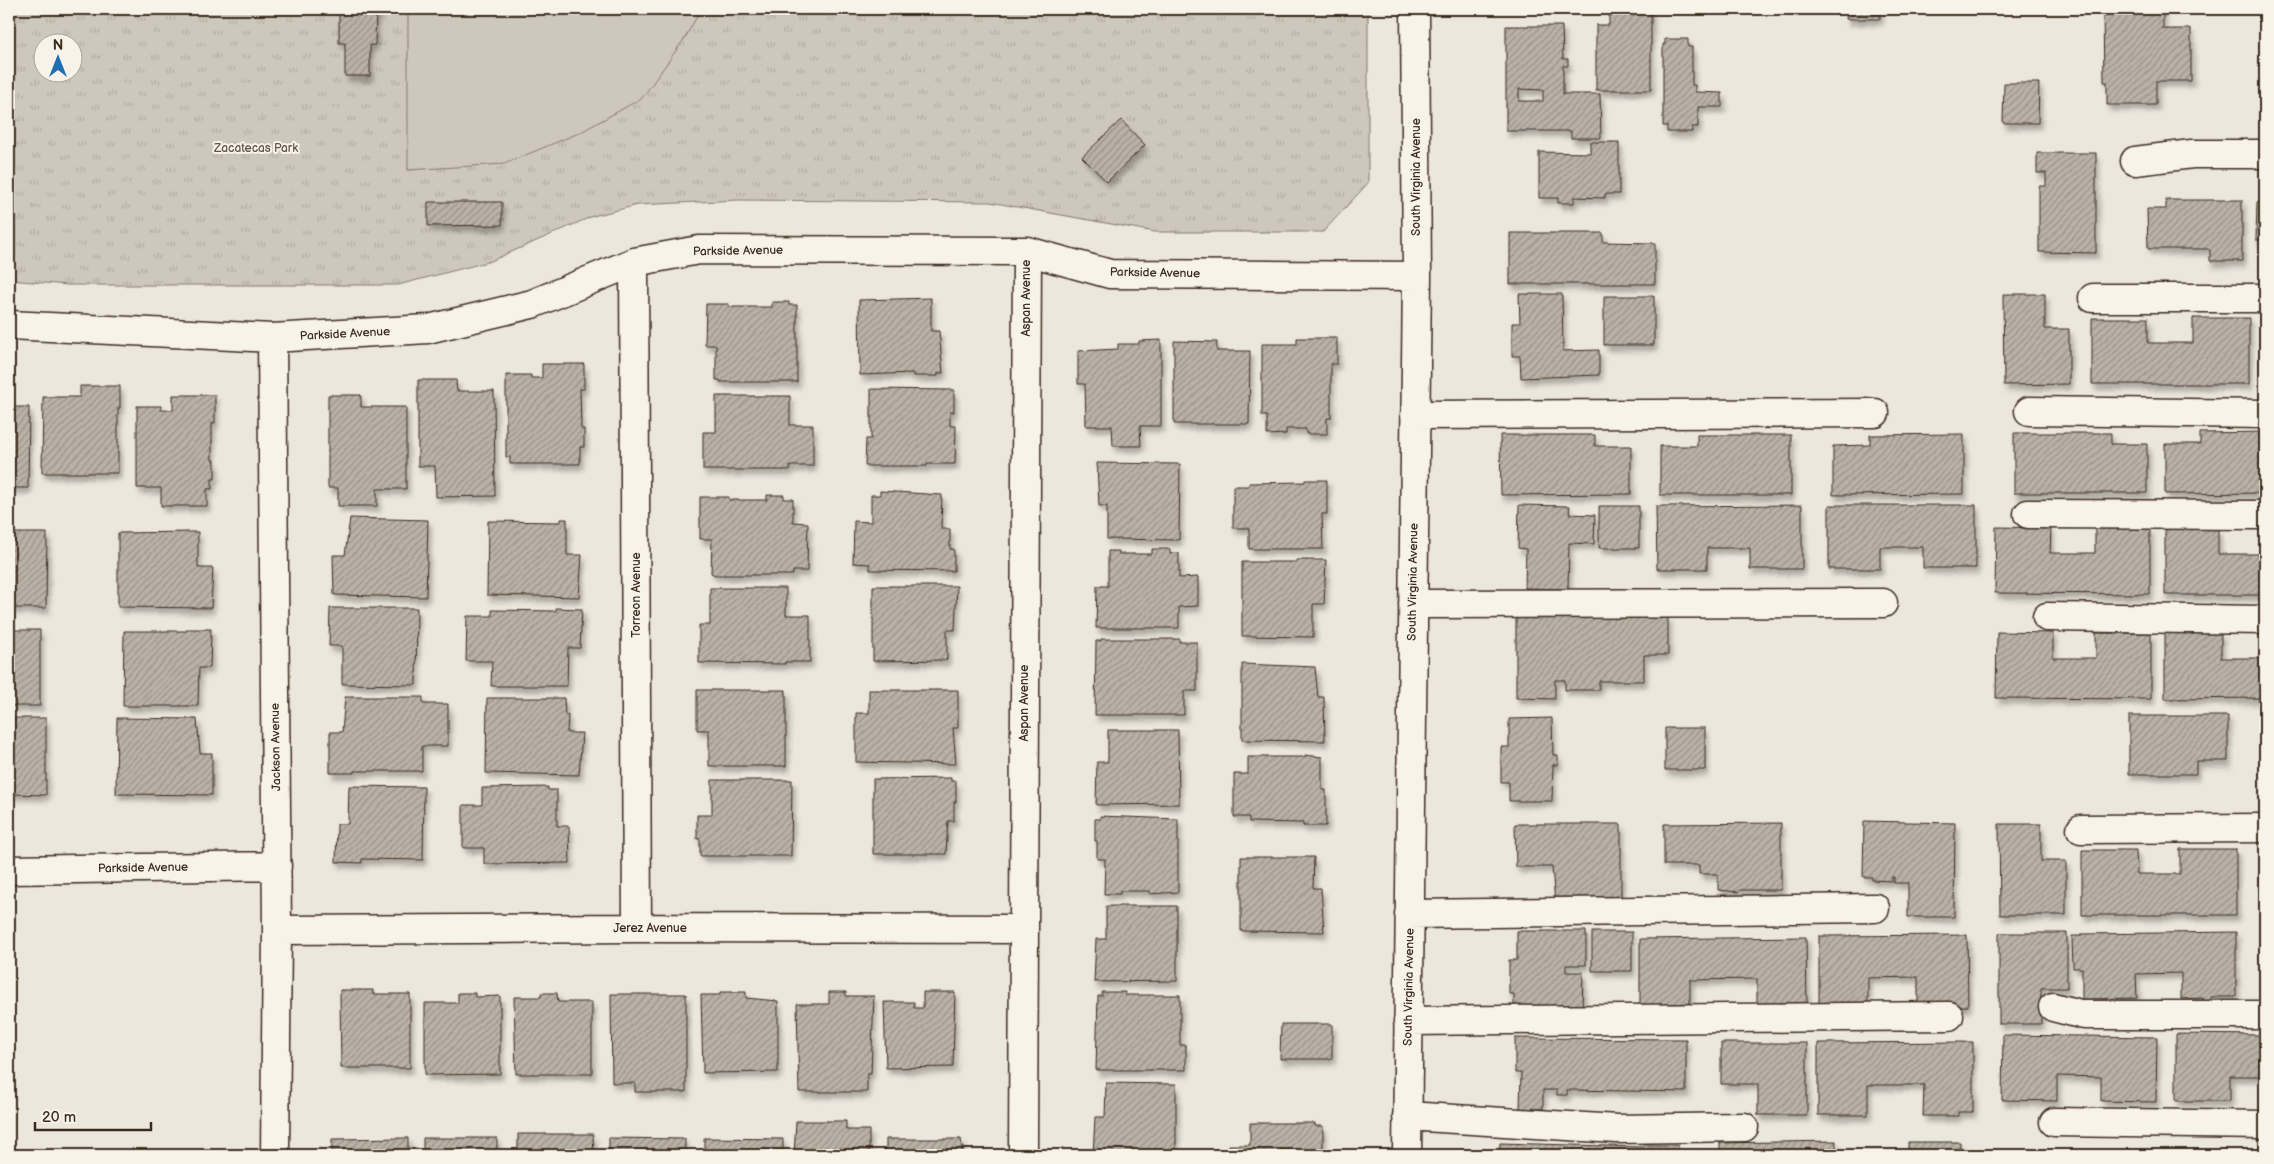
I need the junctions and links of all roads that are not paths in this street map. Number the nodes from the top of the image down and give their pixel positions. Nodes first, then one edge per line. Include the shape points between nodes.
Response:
1 (1415, 9) edge
2 (2265, 154) edge
3 (2135, 161) dead end
4 (1027, 251) junction
5 (634, 262) junction
6 (1417, 276) junction
7 (2093, 298) dead end
8 (2265, 298) edge
9 (9, 325) edge
10 (272, 338) junction
11 (2030, 411) dead end
12 (1875, 413) dead end
13 (1415, 414) junction
14 (2265, 414) edge
15 (2028, 514) dead end
16 (2265, 514) edge
17 (1884, 603) dead end
18 (1413, 604) junction
19 (2047, 617) dead end
20 (2265, 620) edge
21 (2265, 828) edge
22 (2081, 829) dead end
23 (277, 866) junction
24 (9, 870) edge
25 (1875, 908) dead end
26 (1409, 914) junction
27 (637, 928) junction
28 (1023, 929) junction
29 (277, 930) junction
30 (2053, 1006) dead end
31 (2265, 1015) edge
32 (1949, 1016) dead end
33 (1408, 1021) junction
34 (1407, 1116) junction
35 (2054, 1122) dead end
36 (2265, 1125) edge
37 (1744, 1127) dead end
38 (274, 1155) edge
39 (1023, 1155) edge
40 (1407, 1155) edge

1 - 6 street, South Virginia Avenue
2 - 3 street via 2192,154
4 - 5 street, Parkside Avenue via 699,250
4 - 6 street, Parkside Avenue via 1110,274
4 - 28 street, Aspan Avenue
5 - 10 street, Parkside Avenue via 532,304 428,329
5 - 27 street, Torreon Avenue
6 - 13 street, South Virginia Avenue
7 - 8 street
9 - 10 street, Parkside Avenue
10 - 23 street, Jackson Avenue
11 - 14 street
12 - 13 street
13 - 18 street, South Virginia Avenue
15 - 16 street
17 - 18 street
18 - 26 street, South Virginia Avenue
19 - 20 street
21 - 22 street
23 - 24 street, Parkside Avenue
23 - 29 street, Jackson Avenue
25 - 26 street
26 - 33 street, South Virginia Avenue
27 - 28 street, Jerez Avenue
27 - 29 street, Jerez Avenue
28 - 39 street, Aspan Avenue
29 - 38 street, Jackson Avenue
30 - 31 street via 2084,1015
32 - 33 street
33 - 34 street, South Virginia Avenue
34 - 37 street via 1617,1128
34 - 40 street, South Virginia Avenue
35 - 36 street

